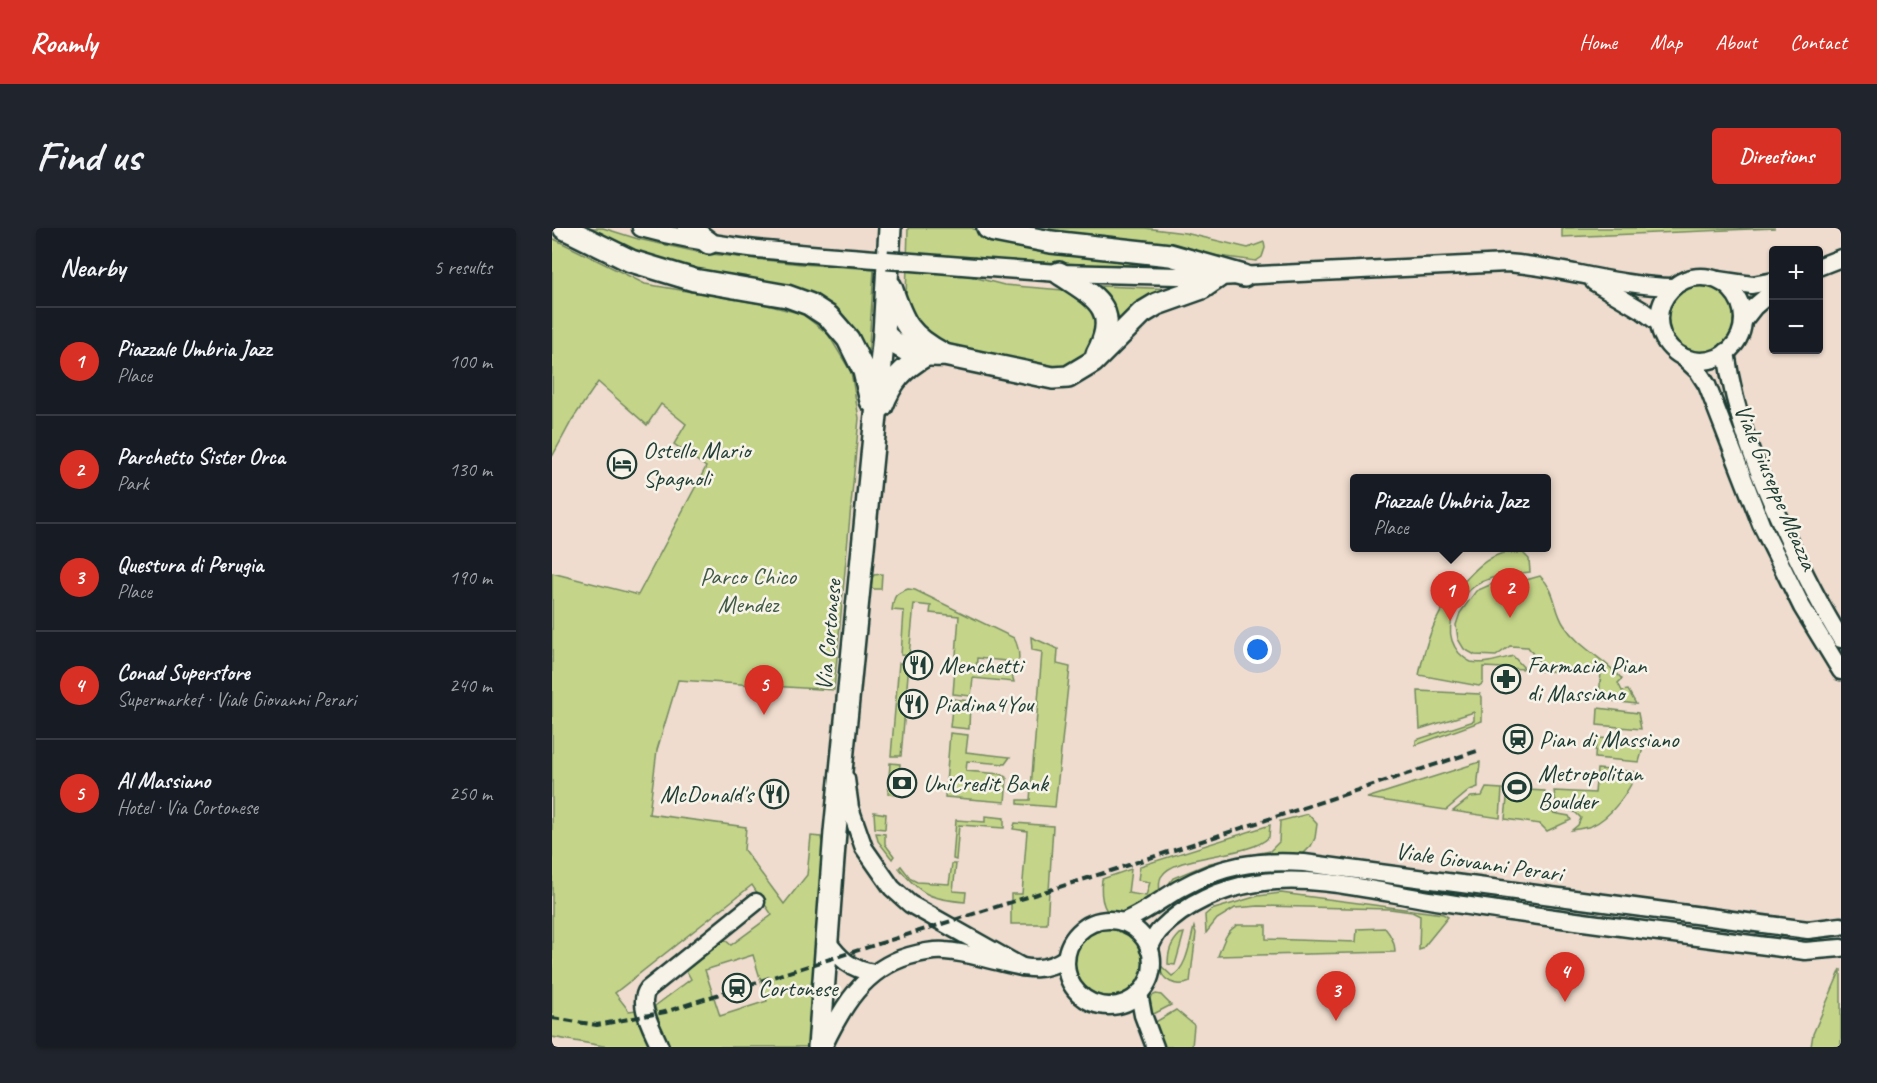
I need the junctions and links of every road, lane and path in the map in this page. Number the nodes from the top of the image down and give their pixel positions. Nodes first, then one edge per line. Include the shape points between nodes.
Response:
1 (564, 228) edge
2 (641, 228) edge
3 (689, 228) edge
4 (890, 228) edge
5 (988, 228) edge
6 (709, 243) junction
7 (1841, 258) edge
8 (1823, 265) edge
9 (888, 270) junction
10 (1059, 273) junction
11 (1577, 273) junction
12 (1244, 276) junction
13 (1218, 277) junction
14 (1718, 280) junction
15 (1769, 281) edge
16 (1673, 287) junction
17 (1769, 294) edge
18 (1743, 321) junction
19 (1659, 323) junction
20 (884, 334) junction
21 (1726, 352) junction
22 (935, 355) junction
23 (1683, 357) junction
24 (1093, 362) junction
25 (875, 423) junction
26 (1841, 639) edge
27 (1841, 670) edge
28 (842, 755) junction
29 (756, 902) dead end
30 (1122, 922) junction
31 (1841, 926) edge
32 (826, 940) junction
33 (1841, 948) edge
34 (1149, 949) junction
35 (1066, 958) junction
36 (1022, 967) junction
37 (874, 973) junction
38 (1139, 993) junction
39 (660, 1047) edge
40 (821, 1047) edge
41 (1155, 1047) edge

1 - 25 main road via 631,261 694,280 787,296 809,304 829,317 848,339 864,371
2 - 6 street
3 - 6 main road
4 - 9 main road, Via Cortonese
5 - 12 main road via 1051,242 1170,255
6 - 9 street
7 - 8 street
9 - 10 street, bridge via 975,267
9 - 20 main road, Via Cortonese
9 - 22 main road via 905,323
10 - 13 street
10 - 24 main road via 1089,292 1104,312 1105,339
11 - 12 street via 1507,263
11 - 16 street
11 - 19 street via 1616,293
12 - 13 street
13 - 24 main road via 1202,288 1142,313
14 - 15 street via 1752,285
14 - 16 street via 1695,277
14 - 18 street via 1737,297
16 - 19 street via 1665,297
17 - 18 street
18 - 21 street via 1735,344
19 - 23 street via 1671,349
20 - 22 main road via 903,350
20 - 25 main road, Via Cortonese
21 - 23 street via 1705,361
21 - 26 street, Viale Giuseppe Meazza via 1742,431 1770,501
22 - 24 main road via 1053,378 1068,376
22 - 25 main road via 909,364 896,378
23 - 27 street, Viale Giuseppe Meazza via 1707,385 1761,524 1802,607
25 - 28 main road, Via Cortonese
28 - 32 main road, Via Cortonese
28 - 36 street via 850,808 864,848 892,888 910,904
29 - 39 street via 644,994 643,1005
30 - 31 street, Viale Giovanni Perari via 1202,877 1231,867 1275,861 1808,930
30 - 34 street via 1139,933
30 - 35 street via 1093,922 1082,929 1071,942
32 - 37 street via 850,966
32 - 40 main road, Via Cortonese
33 - 34 street, Viale Giovanni Perari via 1805,951 1307,880 1257,883 1188,907 1159,931
34 - 38 street via 1150,971
35 - 36 street via 1052,967
35 - 38 street via 1068,976 1076,991 1090,1002 1107,1006 1125,1003
36 - 37 street via 942,951 900,958
37 - 40 street via 848,1000
38 - 41 street

